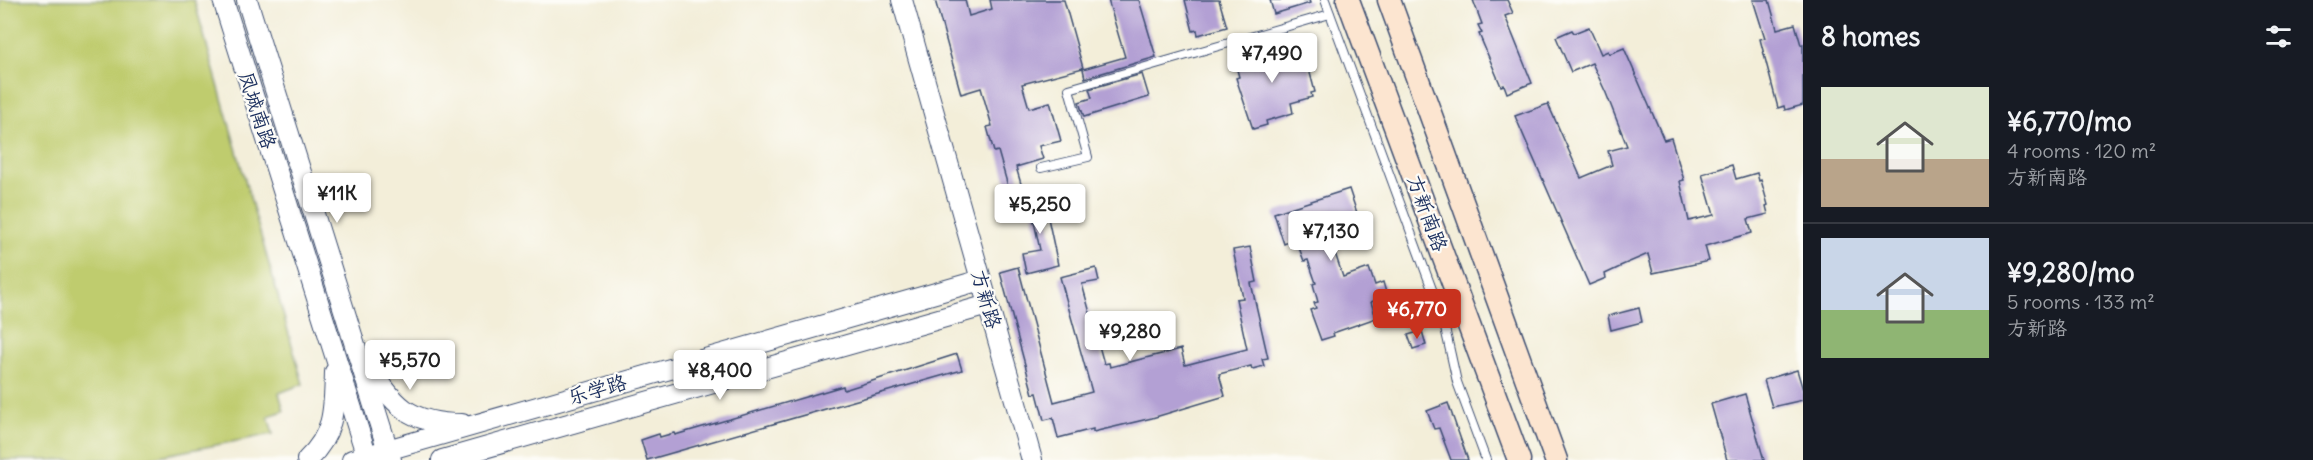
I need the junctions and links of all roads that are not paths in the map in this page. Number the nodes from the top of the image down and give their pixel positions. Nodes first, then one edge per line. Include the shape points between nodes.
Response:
1 (223, 0) edge
2 (246, 0) edge
3 (903, 0) edge
4 (1325, 0) edge
5 (1348, 0) edge
6 (1389, 0) edge
7 (1330, 14) junction
8 (1041, 168) dead end
9 (981, 280) junction
10 (988, 305) junction
11 (354, 342) junction
12 (333, 349) junction
13 (480, 423) junction
14 (485, 448) junction
15 (390, 455) edge
16 (362, 459) edge
17 (307, 460) edge
18 (442, 460) edge
19 (464, 460) edge
20 (1032, 460) edge
21 (1486, 460) edge
22 (1519, 460) edge
23 (1556, 460) edge

1 - 12 street, 凤城南路
2 - 11 street, 凤城南路
3 - 9 street, 方新路
4 - 7 lane
5 - 22 main road, 方新南路
6 - 23 main road, 方新南路
7 - 8 lane via 1069,89 1088,158
7 - 21 lane via 1443,319 1457,382
9 - 10 street, 方新路
9 - 13 street, 乐学路
10 - 14 street, 乐学路
10 - 20 street, 方新路
11 - 13 street via 399,406 424,419
11 - 15 street, 凤城南路
12 - 16 street, 凤城南路
12 - 17 street via 331,424 324,441
13 - 15 street, 乐学路
14 - 18 street, 乐学路
14 - 19 street
15 - 16 street, 乐学路

